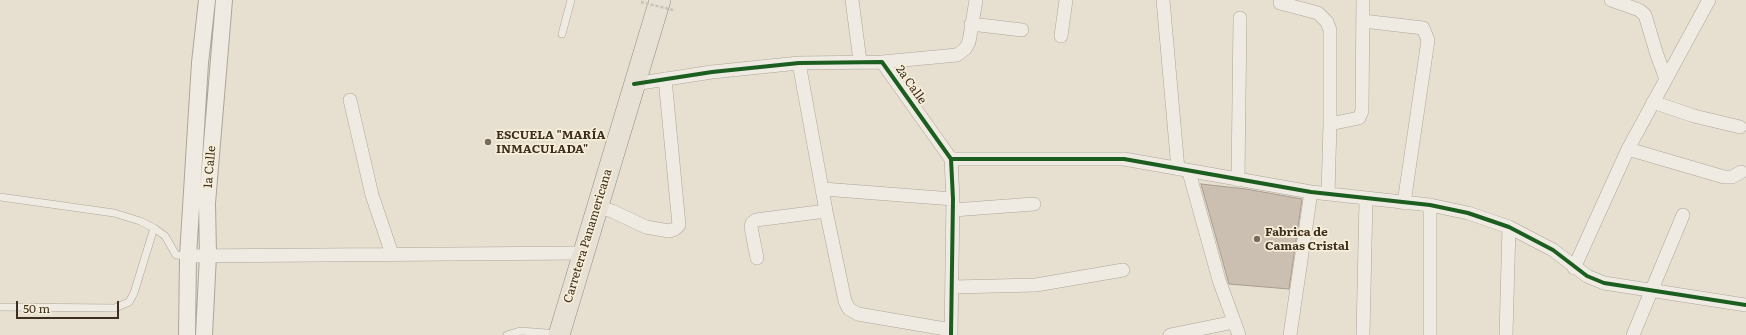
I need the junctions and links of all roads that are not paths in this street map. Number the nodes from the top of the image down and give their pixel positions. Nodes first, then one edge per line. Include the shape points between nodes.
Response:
1 (208, 0) edge
2 (224, 0) edge
3 (571, 0) edge
4 (852, 0) edge
5 (976, 0) edge
6 (1066, 0) edge
7 (1163, 0) edge
8 (1363, 0) edge
9 (1611, 0) edge
10 (1709, 0) edge
11 (1280, 3) dead end
12 (658, 4) edge
13 (1240, 18) dead end
14 (1363, 20) junction
15 (971, 24) junction
16 (1022, 30) dead end
17 (562, 34) dead end
18 (1061, 36) dead end
19 (860, 62) junction
20 (882, 62) junction
21 (799, 63) junction
22 (665, 79) junction
23 (1666, 79) junction
24 (634, 84) junction
25 (350, 100) dead end
26 (1653, 102) junction
27 (1330, 124) junction
28 (1740, 127) dead end
29 (1628, 149) junction
30 (951, 159) junction
31 (1184, 171) junction
32 (1740, 172) dead end
33 (1238, 180) junction
34 (823, 189) junction
35 (1311, 192) junction
36 (1328, 194) junction
37 (0, 197) edge
38 (1366, 199) junction
39 (1404, 203) junction
40 (953, 204) junction
41 (1034, 204) dead end
42 (1430, 205) junction
43 (597, 207) junction
44 (826, 211) junction
45 (1683, 214) dead end
46 (1509, 227) junction
47 (154, 228) junction
48 (583, 253) junction
49 (392, 254) junction
50 (208, 255) junction
51 (188, 256) junction
52 (757, 258) dead end
53 (1574, 268) junction
54 (1123, 270) dead end
55 (953, 287) junction
56 (1651, 289) junction
57 (1746, 305) edge
58 (0, 307) edge
59 (1234, 322) junction
60 (951, 333) edge
61 (188, 335) edge
62 (204, 335) edge
63 (507, 335) edge
64 (559, 335) edge
65 (1170, 335) edge
66 (1238, 335) edge
67 (1290, 335) edge
68 (1363, 335) edge
69 (1430, 335) edge
70 (1506, 335) edge
71 (1633, 335) edge

1 - 51 street, 1a Calle via 200,63
2 - 50 street, 1a Calle via 206,203
3 - 17 lane
4 - 19 street
5 - 15 street
6 - 18 street
7 - 31 street
8 - 14 street
9 - 23 street via 1639,10 1645,15
10 - 23 street
11 - 27 street via 1318,13 1327,22 1330,30
12 - 24 main road, Carretera Panamericana
13 - 33 street
14 - 27 street via 1362,114 1359,118
14 - 39 street via 1422,28 1428,40
15 - 16 street
15 - 20 street via 969,42 957,55
19 - 20 street, 2a Calle
19 - 21 street, 2a Calle
20 - 30 street, 2a Calle
21 - 22 street, 2a Calle
21 - 34 street
22 - 24 street, 2a Calle
22 - 43 street via 679,225 670,231 646,227
23 - 26 street
24 - 43 main road, Carretera Panamericana
25 - 49 street via 372,195
26 - 28 street via 1694,116
26 - 29 street
27 - 36 street
29 - 32 street via 1724,176 1732,177
29 - 53 street
30 - 31 street via 1124,160
30 - 40 street
31 - 33 street
31 - 59 street
33 - 35 street
34 - 40 street
34 - 44 street
35 - 36 street
35 - 67 street
36 - 38 street
37 - 47 lane via 114,213
38 - 39 street
38 - 68 street
39 - 42 street
40 - 41 street
40 - 55 street
42 - 46 street via 1468,213
42 - 69 street
43 - 48 main road, Carretera Panamericana
44 - 52 street via 756,220 751,227
44 - 60 street via 845,301 849,309 858,314
45 - 56 street
46 - 53 street via 1553,250
46 - 70 street
47 - 51 lane via 165,236 176,255
47 - 58 lane via 129,302 116,308
48 - 49 street
48 - 64 main road, Carretera Panamericana
49 - 50 street
50 - 51 street
50 - 62 street, 1a Calle
51 - 61 street, 1a Calle
53 - 56 street via 1604,283
54 - 55 street via 1036,285
55 - 60 street
56 - 57 street
56 - 71 street
59 - 65 street
59 - 66 street
63 - 64 lane via 520,332

